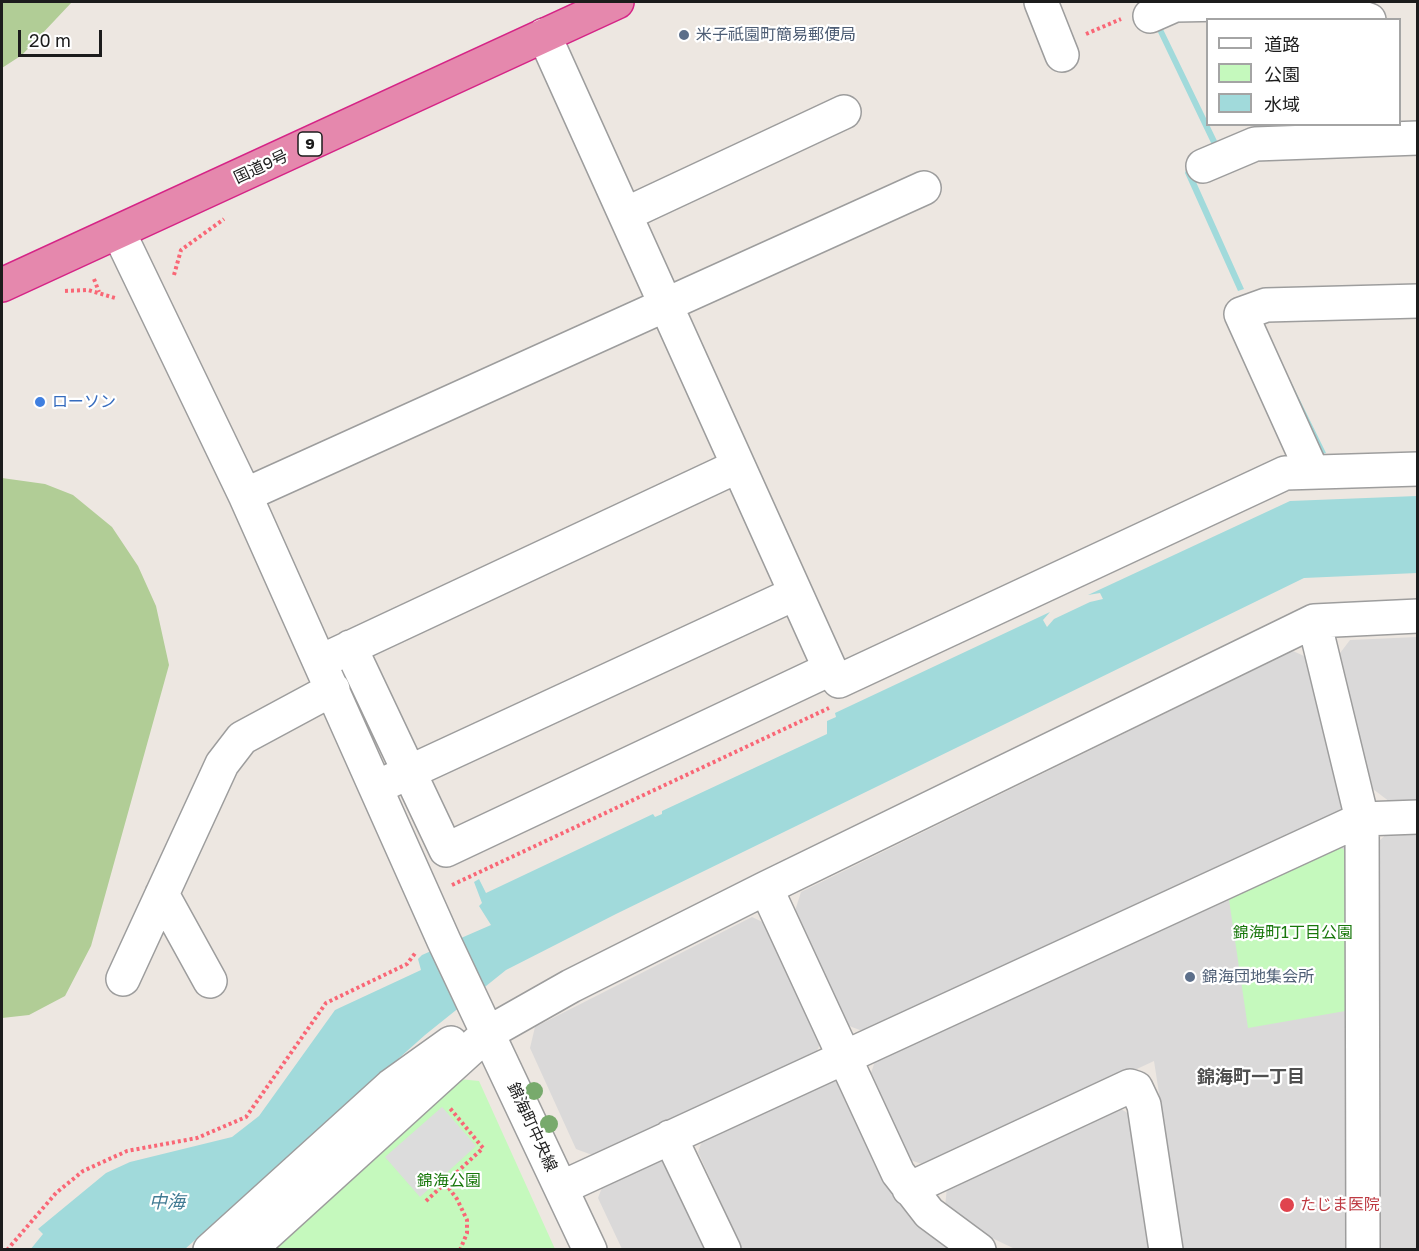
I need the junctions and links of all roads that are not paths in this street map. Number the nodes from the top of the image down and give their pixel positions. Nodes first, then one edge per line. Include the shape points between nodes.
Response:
1 (617, 2) edge
2 (1041, 2) edge
3 (1280, 2) edge
4 (1151, 15) road end
5 (1363, 18) edge
6 (544, 35) junction
7 (1060, 51) road end
8 (844, 112) dead end
9 (1374, 132) edge
10 (1418, 138) edge
11 (1203, 166) dead end
12 (924, 188) dead end
13 (626, 214) junction
14 (119, 233) junction
15 (2, 285) edge
16 (1418, 302) edge
17 (666, 305) junction
18 (738, 466) junction
19 (1418, 469) edge
20 (1312, 471) junction
21 (245, 495) junction
22 (794, 594) junction
23 (1418, 616) edge
24 (1314, 621) junction
25 (350, 647) junction
26 (830, 669) junction
27 (326, 675) junction
28 (409, 773) junction
29 (377, 787) junction
30 (1418, 817) edge
31 (1362, 819) junction
32 (766, 888) junction
33 (162, 894) junction
34 (123, 979) dead end
35 (210, 981) dead end
36 (482, 1020) junction
37 (844, 1056) junction
38 (670, 1137) junction
39 (561, 1188) junction
40 (909, 1189) junction
41 (210, 1250) edge
42 (249, 1250) edge
43 (590, 1250) edge
44 (724, 1250) edge
45 (979, 1250) edge
46 (1166, 1250) edge
47 (1362, 1250) edge

1 - 6 highway, 国道9号 / 9
2 - 7 street
3 - 4 street via 1175,5
3 - 5 street via 1328,6
6 - 13 street
6 - 14 highway, 国道9号 / 9
8 - 13 street
9 - 10 street
9 - 11 street via 1255,144
12 - 17 street
13 - 17 street
14 - 15 highway, 国道9号 / 9
14 - 21 street, 錦海町中央線
16 - 20 street via 1266,305 1241,314
17 - 18 street
17 - 21 street
18 - 22 street
18 - 25 street
19 - 20 street
20 - 26 street via 1285,473 839,681
21 - 27 street, 錦海町中央線
22 - 26 street
22 - 28 street
23 - 24 street
24 - 31 street
24 - 32 street
25 - 27 street
25 - 28 street
26 - 28 street via 446,850
27 - 29 street, 錦海町中央線
27 - 33 street via 242,738 222,764
28 - 29 street
29 - 36 street, 錦海町中央線
30 - 31 street
31 - 37 street
31 - 47 street
32 - 36 street via 571,986
32 - 37 street
33 - 34 street
33 - 35 street
36 - 39 street, 錦海町中央線
36 - 41 street via 391,1086
36 - 42 street via 406,1124
37 - 38 street
37 - 40 street
38 - 39 street
38 - 44 street
39 - 43 street, 錦海町中央線
40 - 45 street via 929,1214
40 - 46 street via 1130,1086 1136,1088 1144,1104

